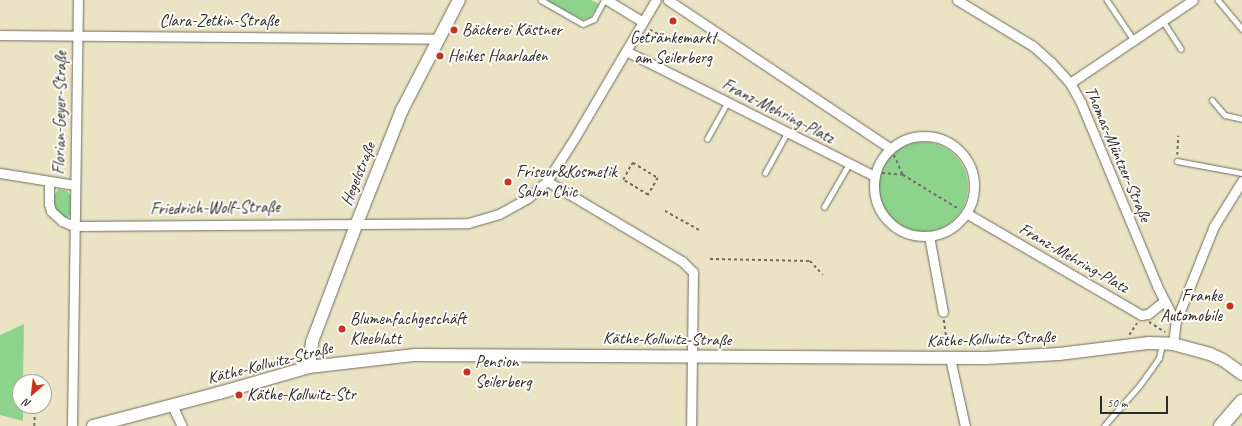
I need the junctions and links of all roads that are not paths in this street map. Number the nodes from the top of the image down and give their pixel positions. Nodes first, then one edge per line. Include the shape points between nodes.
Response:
1 (78, 0) edge
2 (458, 0) edge
3 (541, 0) edge
4 (604, 0) edge
5 (607, 0) edge
6 (656, 0) edge
7 (668, 0) edge
8 (957, 0) edge
9 (1107, 0) edge
10 (1193, 0) edge
11 (1218, 0) edge
12 (1182, 3) edge
13 (1163, 21) junction
14 (642, 23) junction
15 (1242, 29) edge
16 (0, 35) edge
17 (78, 36) junction
18 (438, 39) junction
19 (1134, 40) junction
20 (1181, 49) dead end
21 (626, 51) junction
22 (1070, 83) junction
23 (1212, 100) dead end
24 (727, 103) junction
25 (1242, 119) edge
26 (787, 133) junction
27 (707, 139) dead end
28 (890, 148) junction
29 (1177, 161) road end
30 (849, 164) junction
31 (0, 173) edge
32 (765, 173) dead end
33 (1242, 173) edge
34 (875, 174) junction
35 (547, 181) junction
36 (1242, 181) edge
37 (50, 182) junction
38 (75, 185) junction
39 (824, 207) dead end
40 (966, 213) junction
41 (357, 223) junction
42 (74, 226) junction
43 (929, 236) junction
44 (1164, 301) junction
45 (943, 312) road end
46 (1176, 321) junction
47 (1170, 341) junction
48 (949, 353) junction
49 (692, 356) junction
50 (309, 368) junction
51 (1242, 374) edge
52 (1242, 402) edge
53 (172, 405) junction
54 (72, 426) edge
55 (93, 426) edge
56 (182, 426) edge
57 (691, 426) edge
58 (965, 426) edge
59 (1104, 426) edge
60 (1221, 426) edge

1 - 17 street, Florian-Geyer-Straße
2 - 18 street, Hegelstraße
3 - 4 lane via 583,24 594,19
5 - 14 street
6 - 14 street, Friedrich-Wolf-Straße
7 - 28 street, Franz-Mehring-Platz
8 - 22 street, Thomas-Müntzer-Straße via 1033,46
9 - 19 lane
10 - 12 street
11 - 15 lane
12 - 13 street
13 - 19 street
13 - 20 lane
14 - 21 street, Friedrich-Wolf-Straße
16 - 17 street, Clara-Zetkin-Straße
17 - 18 street, Clara-Zetkin-Straße
17 - 38 street, Florian-Geyer-Straße
18 - 41 street, Hegelstraße via 402,110
19 - 22 street
21 - 24 street, Franz-Mehring-Platz
21 - 35 street, Friedrich-Wolf-Straße
22 - 44 street, Thomas-Müntzer-Straße via 1081,103
23 - 25 lane via 1225,115
24 - 26 street, Franz-Mehring-Platz
24 - 27 lane
26 - 30 street, Franz-Mehring-Platz
26 - 32 lane
28 - 34 street
28 - 40 street via 910,137 927,136 943,139 957,148 968,162 973,177 973,194
29 - 33 lane
30 - 34 street, Franz-Mehring-Platz
30 - 39 lane
31 - 37 street
34 - 43 street via 875,196 884,217 903,231
35 - 41 street, Friedrich-Wolf-Straße via 528,198 499,214 468,223
35 - 49 street via 682,261 689,268 692,272
36 - 46 street via 1214,226
37 - 38 street
37 - 42 street, Florian-Geyer-Straße via 51,211 62,221
38 - 42 street, Florian-Geyer-Straße
40 - 43 street via 948,230
40 - 44 street, Franz-Mehring-Platz via 1141,315 1148,314
41 - 42 street, Friedrich-Wolf-Straße
41 - 50 street, Hegelstraße via 312,342
42 - 54 street, Florian-Geyer-Straße
43 - 45 street
44 - 46 street, Thomas-Müntzer-Straße
46 - 47 street
47 - 48 street, Käthe-Kollwitz-Straße via 1025,357
47 - 51 street, Käthe-Kollwitz-Straße via 1210,354
47 - 59 lane via 1139,386
48 - 49 street, Käthe-Kollwitz-Straße
48 - 58 street
49 - 50 street, Käthe-Kollwitz-Straße via 439,354 381,358
49 - 57 street
50 - 53 street, Käthe-Kollwitz-Straße
52 - 60 main road
53 - 55 street, Käthe-Kollwitz-Straße
53 - 56 street

